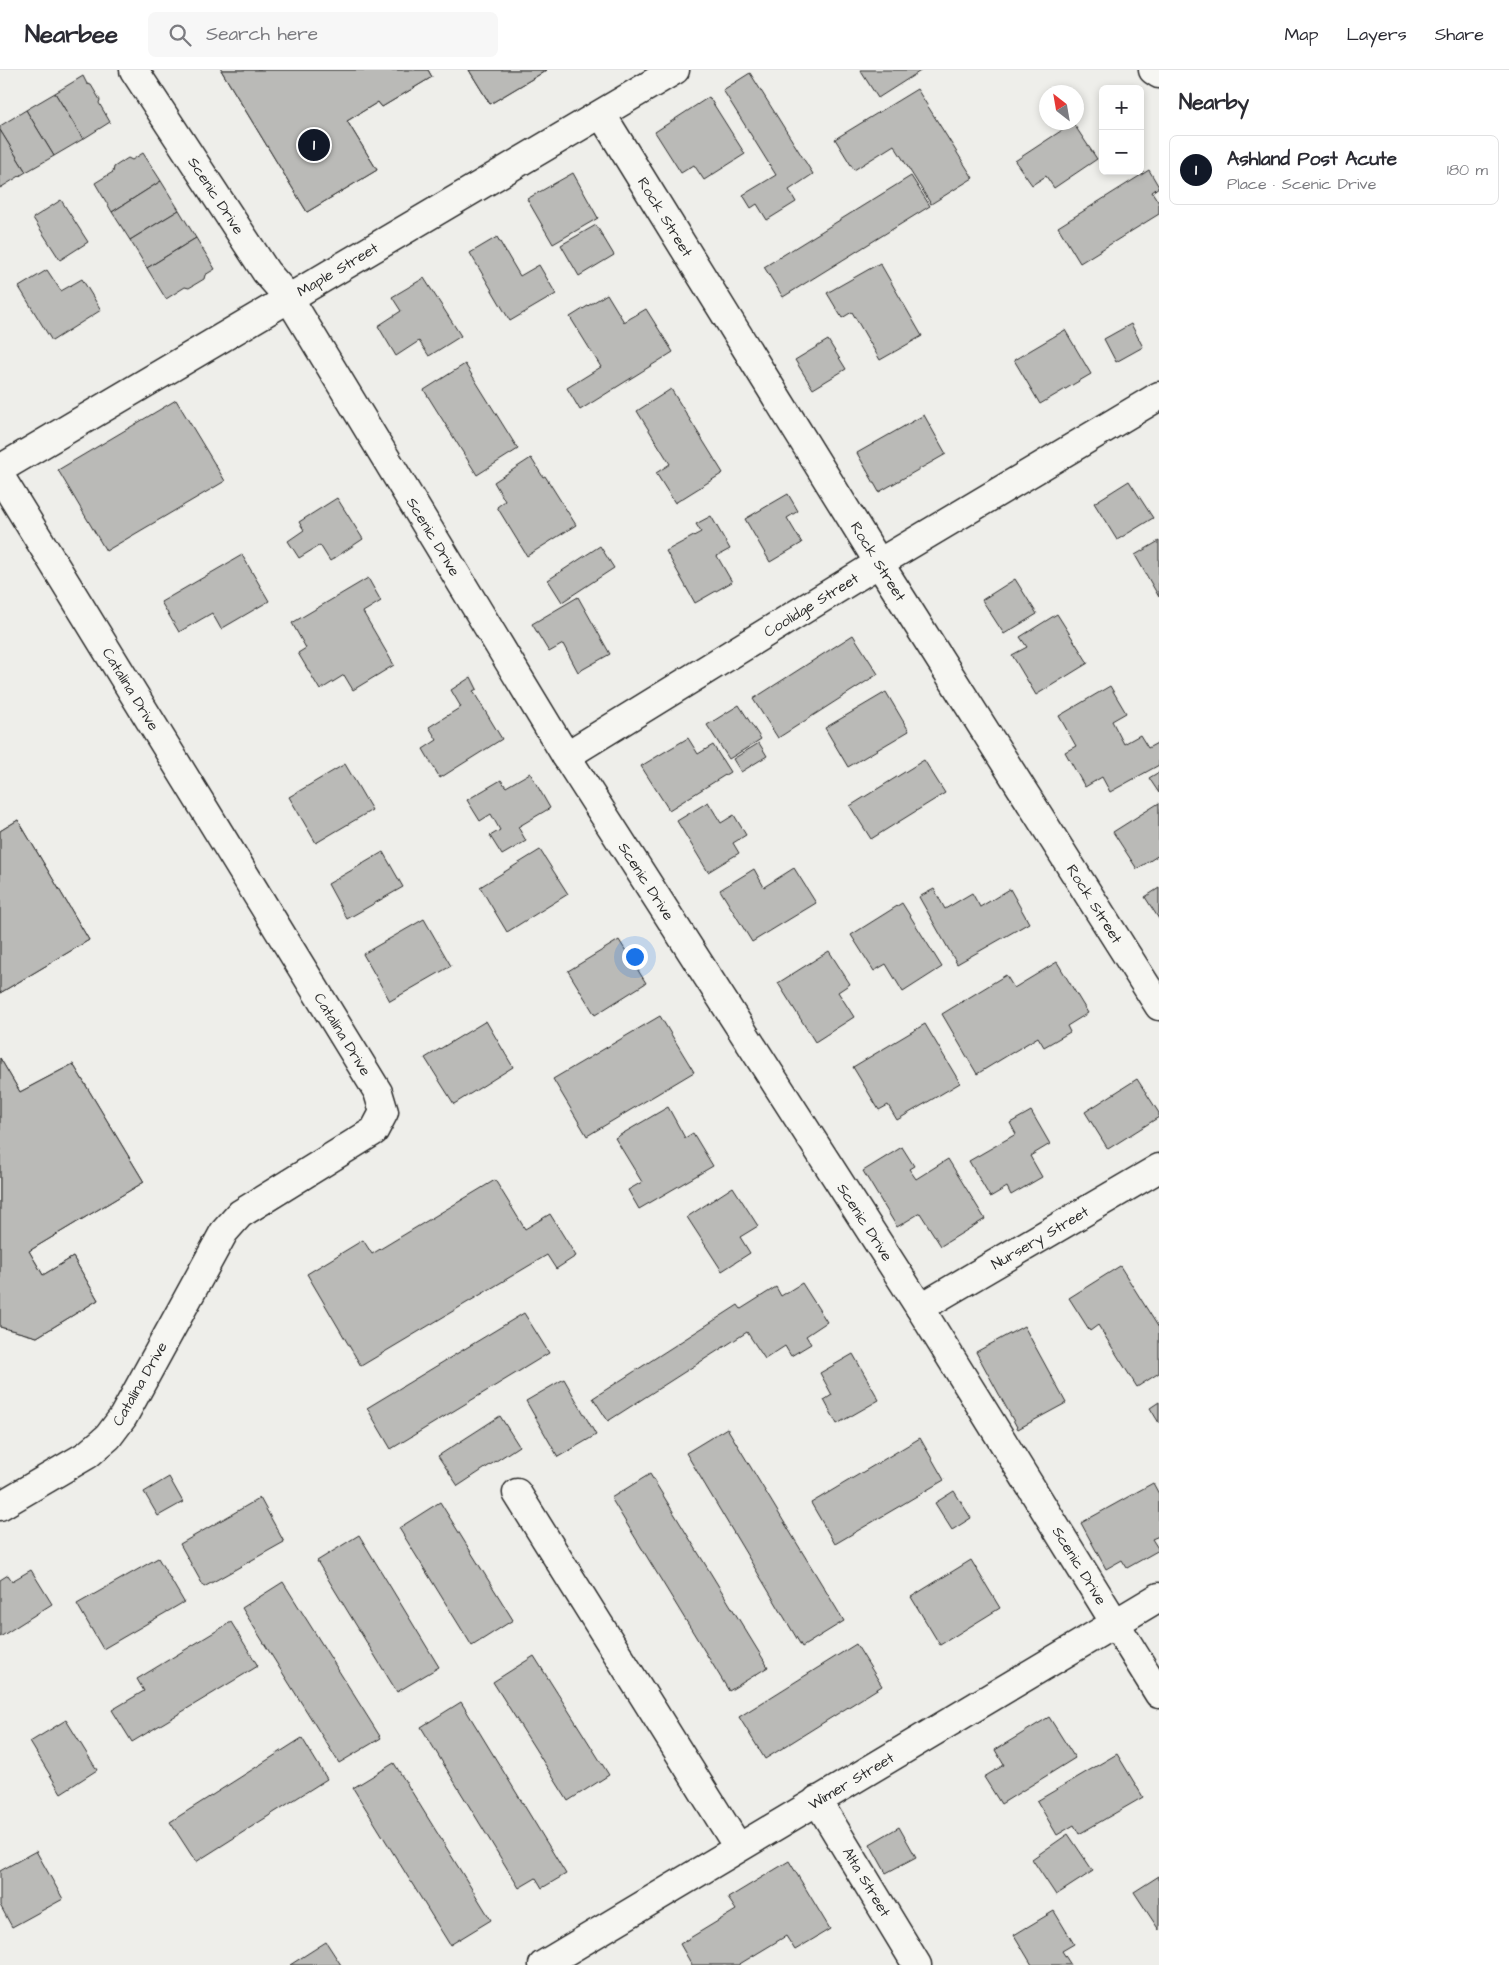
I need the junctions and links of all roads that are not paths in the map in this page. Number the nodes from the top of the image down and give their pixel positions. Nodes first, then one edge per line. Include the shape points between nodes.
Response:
1 (134, 70) edge
2 (675, 70) edge
3 (1153, 70) edge
4 (1159, 74) edge
5 (602, 115) junction
6 (288, 298) junction
7 (1159, 396) edge
8 (0, 469) edge
9 (0, 476) edge
10 (879, 563) junction
11 (566, 756) junction
12 (1159, 1006) edge
13 (1159, 1168) edge
14 (920, 1308) junction
15 (517, 1493) dead end
16 (0, 1506) edge
17 (1159, 1597) edge
18 (1115, 1624) junction
19 (1159, 1694) edge
20 (817, 1800) junction
21 (738, 1847) junction
22 (543, 1965) edge
23 (918, 1965) edge

1 - 6 street, Scenic Drive via 266,272
2 - 5 street, Maple Street
3 - 4 street
5 - 6 street, Maple Street
5 - 10 street, Rock Street
6 - 8 street, Maple Street
6 - 11 street, Scenic Drive
7 - 10 street, Coolidge Street
9 - 16 street, Catalina Drive via 378,1092 384,1112 374,1131 240,1214 224,1232 123,1417 108,1437 87,1455
10 - 11 street, Coolidge Street
10 - 12 street, Rock Street
11 - 14 street, Scenic Drive
13 - 14 street, Nursery Street
14 - 18 street, Scenic Drive
15 - 21 street
17 - 18 street, Wimer Street
18 - 19 street, Scenic Drive
18 - 20 street, Wimer Street
20 - 21 street, Wimer Street
20 - 23 street, Alta Street
21 - 22 street, Wimer Street

